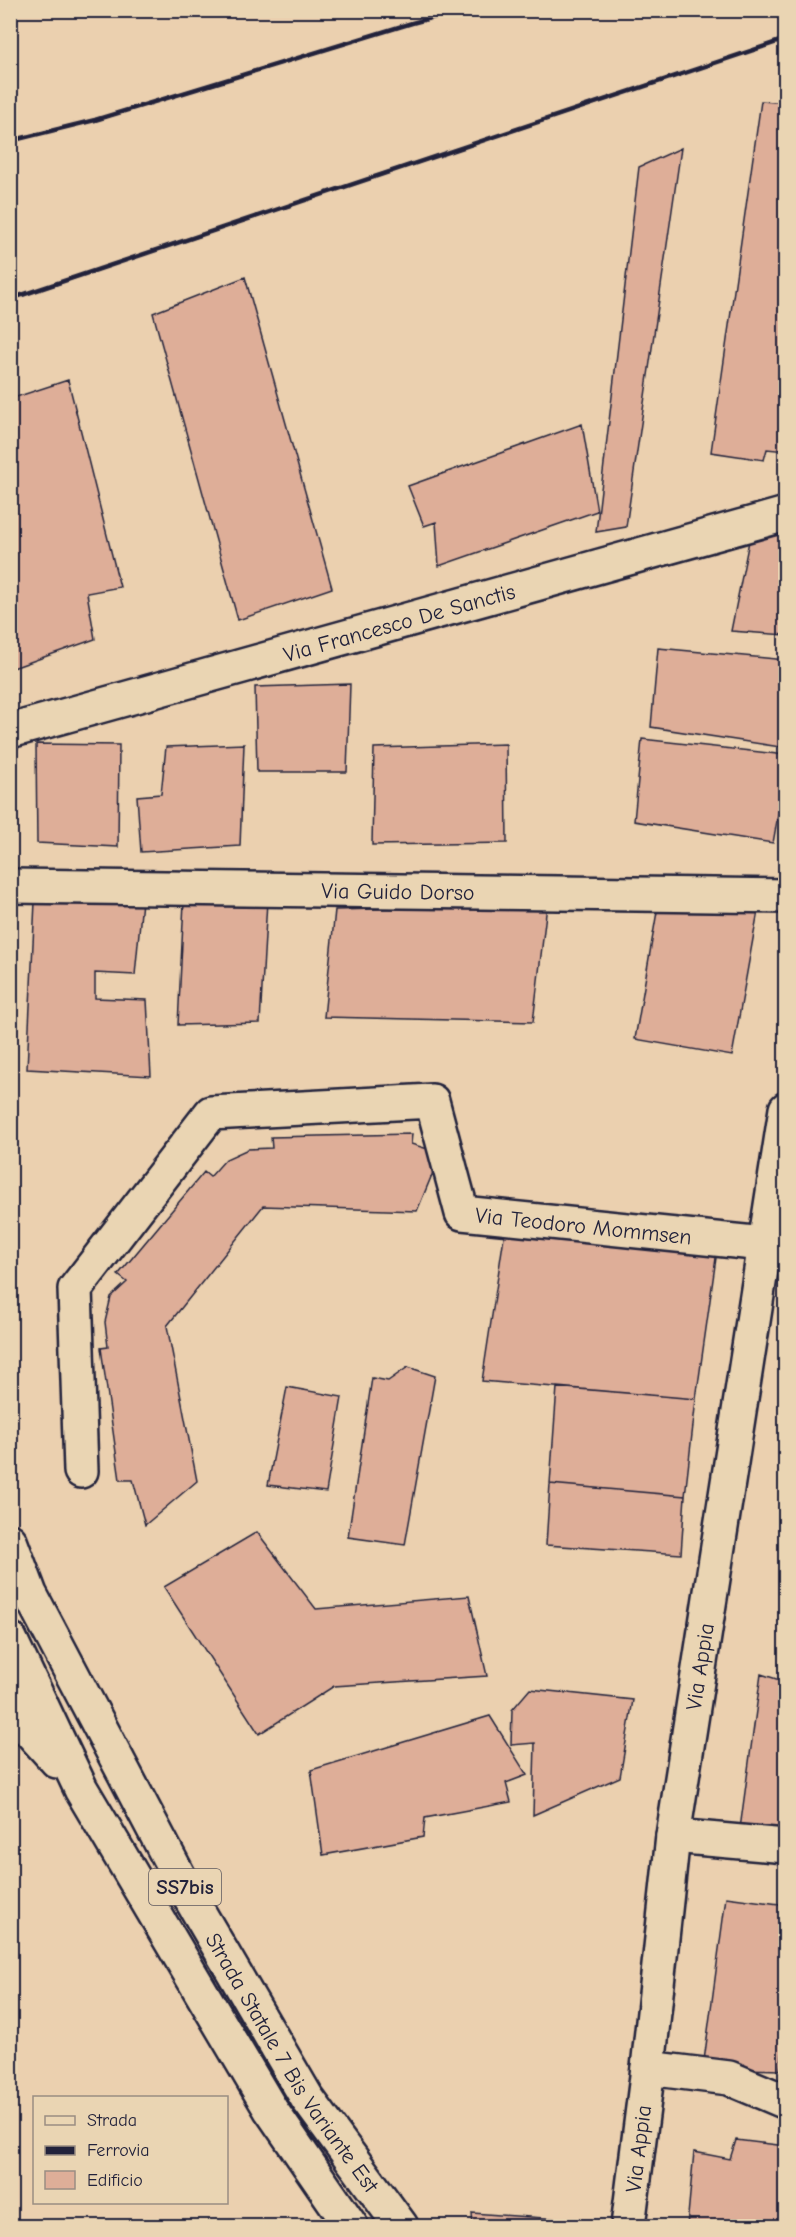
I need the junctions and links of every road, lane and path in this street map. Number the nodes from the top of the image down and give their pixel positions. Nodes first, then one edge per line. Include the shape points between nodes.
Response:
1 (786, 514) edge
2 (10, 731) edge
3 (10, 886) edge
4 (786, 896) edge
5 (786, 1109) edge
6 (772, 1231) edge
7 (81, 1471) dead end
8 (10, 1541) edge
9 (10, 1639) edge
10 (10, 1709) edge
11 (81, 1789) junction
12 (673, 1836) junction
13 (786, 1846) edge
14 (648, 2068) junction
15 (786, 2102) edge
16 (397, 2221) edge
17 (351, 2226) edge
18 (628, 2226) edge

1 - 2 main road, Via Francesco De Sanctis
3 - 4 main road, Via Guido Dorso
5 - 6 main road, Via Appia
6 - 7 main road, Via Teodoro Mommsen via 462,1213 432,1101 211,1113 75,1289
6 - 12 main road, Via Appia
8 - 16 main road, Strada Statale 7 Bis Variante Est / SS7bis via 30,1593 188,1893 307,2098
9 - 11 main road, Strada Statale 7 Bis Variante Est / SS7bis
10 - 11 main road
11 - 17 main road, Strada Statale 7 Bis Variante Est / SS7bis via 271,2110
12 - 13 main road
12 - 14 main road, Via Appia
14 - 15 main road via 729,2078
14 - 18 main road, Via Appia

